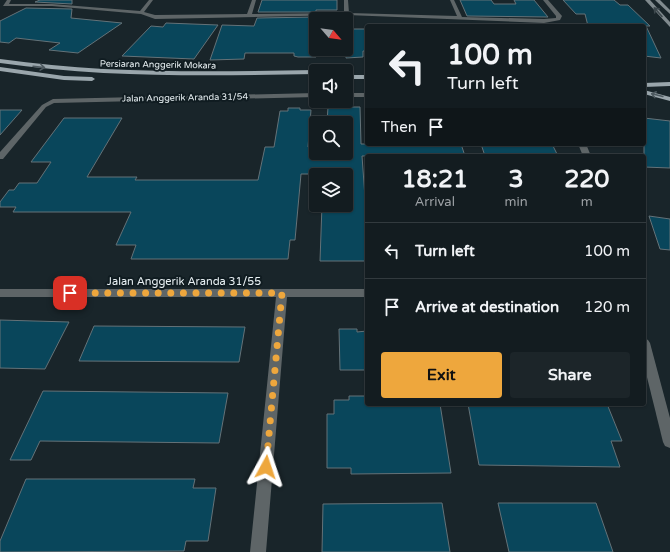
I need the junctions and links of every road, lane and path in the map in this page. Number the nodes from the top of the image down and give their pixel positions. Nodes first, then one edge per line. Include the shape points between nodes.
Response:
1 (9, 0) edge
2 (58, 0) edge
3 (150, 0) edge
4 (254, 0) edge
5 (346, 0) edge
6 (452, 0) edge
7 (545, 0) edge
8 (647, 0) edge
9 (657, 0) edge
10 (52, 5) junction
11 (347, 12) edge
12 (141, 13) junction
13 (670, 13) edge
14 (309, 14) edge
15 (353, 14) edge
16 (249, 15) junction
17 (460, 17) junction
18 (670, 25) edge
19 (0, 61) edge
20 (0, 69) edge
21 (353, 71) edge
22 (365, 71) edge
23 (309, 72) edge
24 (309, 77) edge
25 (353, 77) edge
26 (365, 77) edge
27 (98, 79) dead end
28 (112, 80) dead end
29 (670, 84) edge
30 (646, 85) edge
31 (646, 93) edge
32 (365, 95) edge
33 (309, 96) edge
34 (353, 96) edge
35 (670, 99) edge
36 (0, 157) edge
37 (0, 293) edge
38 (282, 293) junction
39 (365, 294) edge
40 (646, 351) edge
41 (670, 442) edge
42 (258, 552) edge

1 - 10 street via 5,5
2 - 10 street
3 - 12 street
4 - 16 street
5 - 11 street
6 - 17 street
7 - 17 street via 559,16 558,19 544,21
18 -> 8 main road
9 - 13 main road
10 - 12 street
12 - 16 street via 155,17
14 - 16 street
15 - 17 street
19 -> 23 main road, Persiaran Anggerik Mokara via 126,75
20 - 27 main road, Persiaran Anggerik Mokara via 64,78
21 - 22 main road
24 - 28 main road, Persiaran Anggerik Mokara
25 - 26 main road
29 - 30 main road
35 -> 31 main road
32 - 34 street
33 - 36 street, Jalan Anggerik Aranda 31/54 via 53,101 44,106
37 - 38 street, Jalan Anggerik Aranda 31/55
38 - 39 street, Jalan Anggerik Aranda 31/55
38 - 42 street
40 - 41 street

